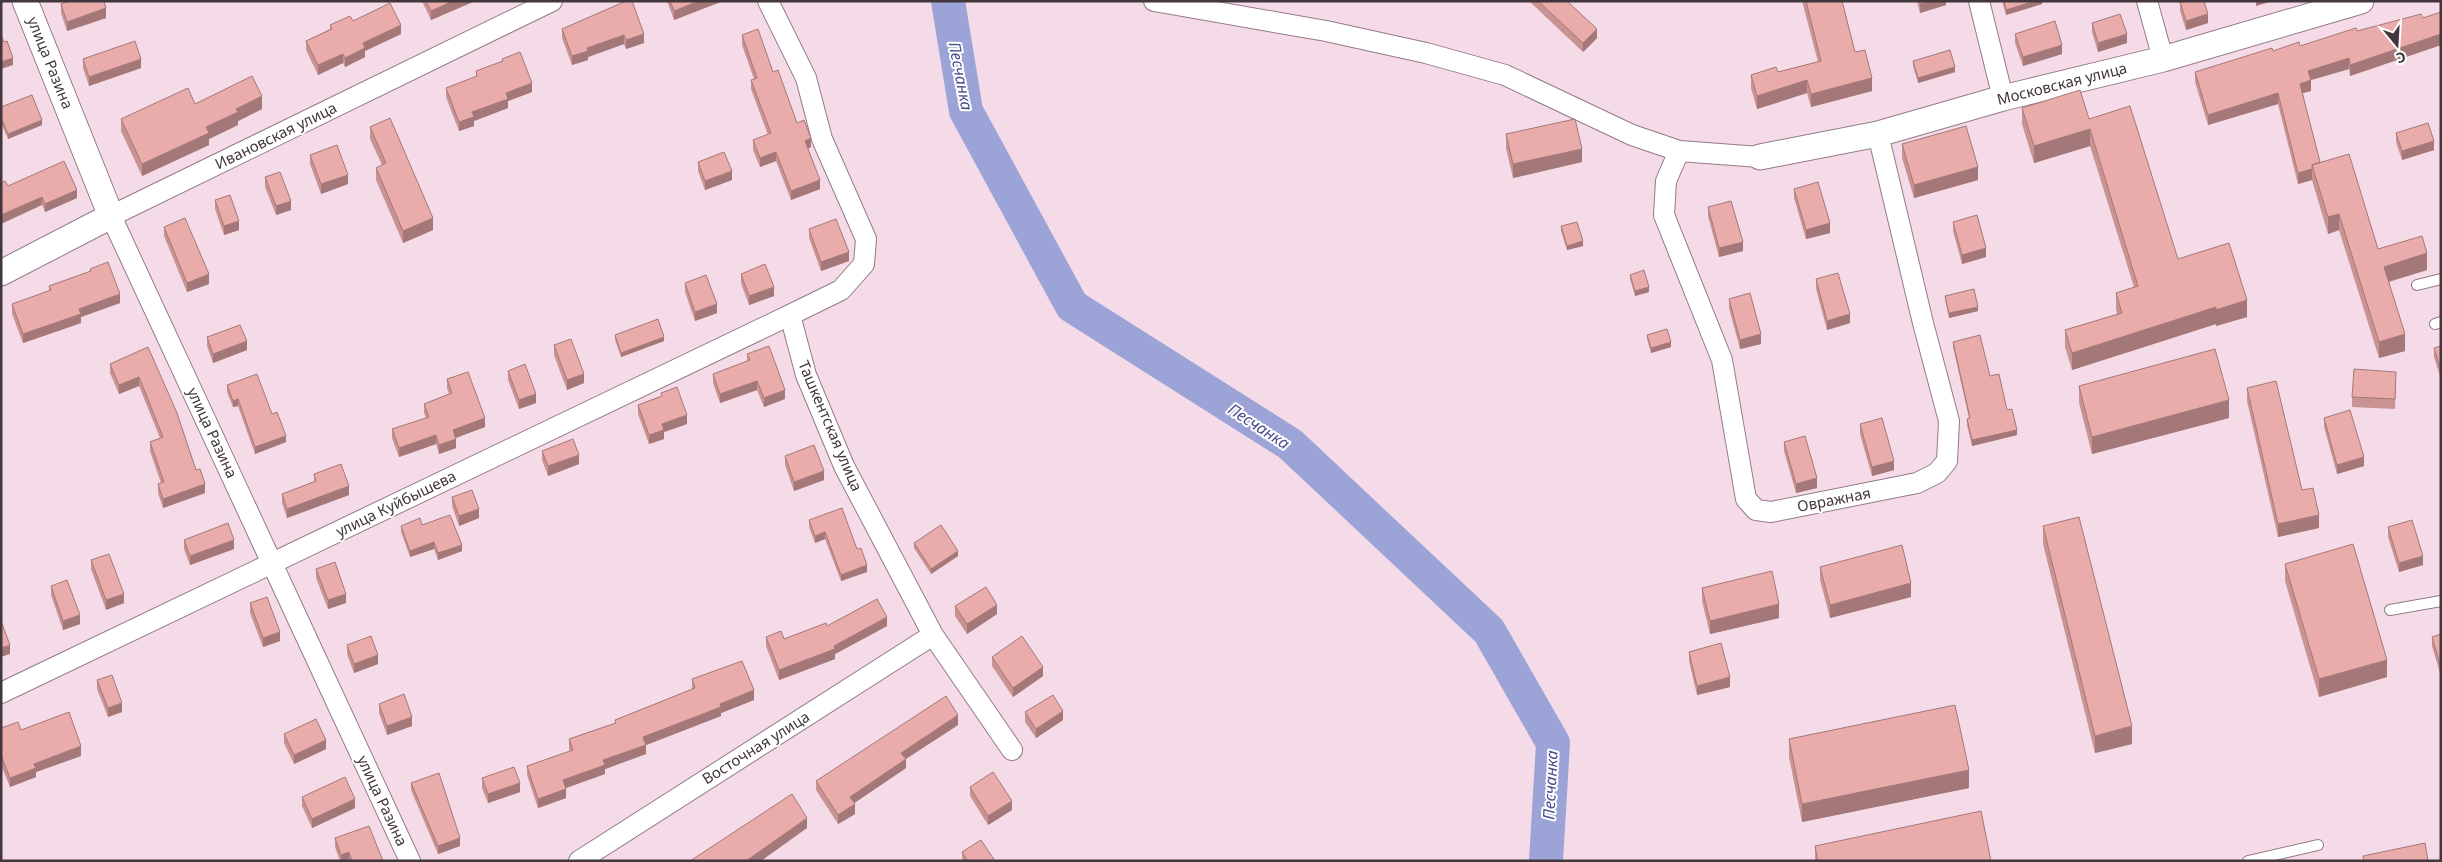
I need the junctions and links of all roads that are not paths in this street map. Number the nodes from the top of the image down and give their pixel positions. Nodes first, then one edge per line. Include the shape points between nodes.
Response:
1 (25, 1) edge
2 (552, 1) edge
3 (768, 1) edge
4 (1154, 1) edge
5 (1979, 1) edge
6 (2147, 1) edge
7 (2361, 1) edge
8 (2163, 59) junction
9 (2003, 98) junction
10 (1878, 134) junction
11 (1679, 151) junction
12 (1760, 157) joint
13 (111, 216) junction
14 (1, 273) edge
15 (2441, 279) edge
16 (2417, 285) dead end
17 (790, 316) junction
18 (272, 563) junction
19 (2441, 600) edge
20 (2390, 610) dead end
21 (934, 635) junction
22 (1, 693) edge
23 (1012, 750) dead end
24 (2318, 845) dead end
25 (410, 861) edge
26 (580, 861) edge
27 (2248, 861) edge

1 - 13 street, улица Разина
2 - 13 street, Ивановская улица
3 - 17 street via 806,78 822,139 866,239 864,264 841,290
4 - 11 street via 1335,33 1496,72 1632,135
5 - 9 street
6 - 8 street
7 - 8 street, Московская улица
8 - 9 street, Московская улица
9 - 10 street, Московская улица
10 - 11 street, Овражная via 1950,421 1947,461 1937,473 1917,483 1770,512 1756,510 1746,500 1722,360 1664,214 1666,181
10 - 12 street, Московская улица
11 - 12 street
13 - 14 street, Ивановская улица
13 - 18 street, улица Разина
15 - 16 lane
17 - 18 street, улица Куйбышева
17 - 21 street, Ташкентская улица via 806,375 844,466
18 - 22 street, улица Куйбышева
18 - 25 street, улица Разина
19 - 20 lane
21 - 23 street, Ташкентская улица
21 - 26 street, Восточная улица
24 - 27 lane

